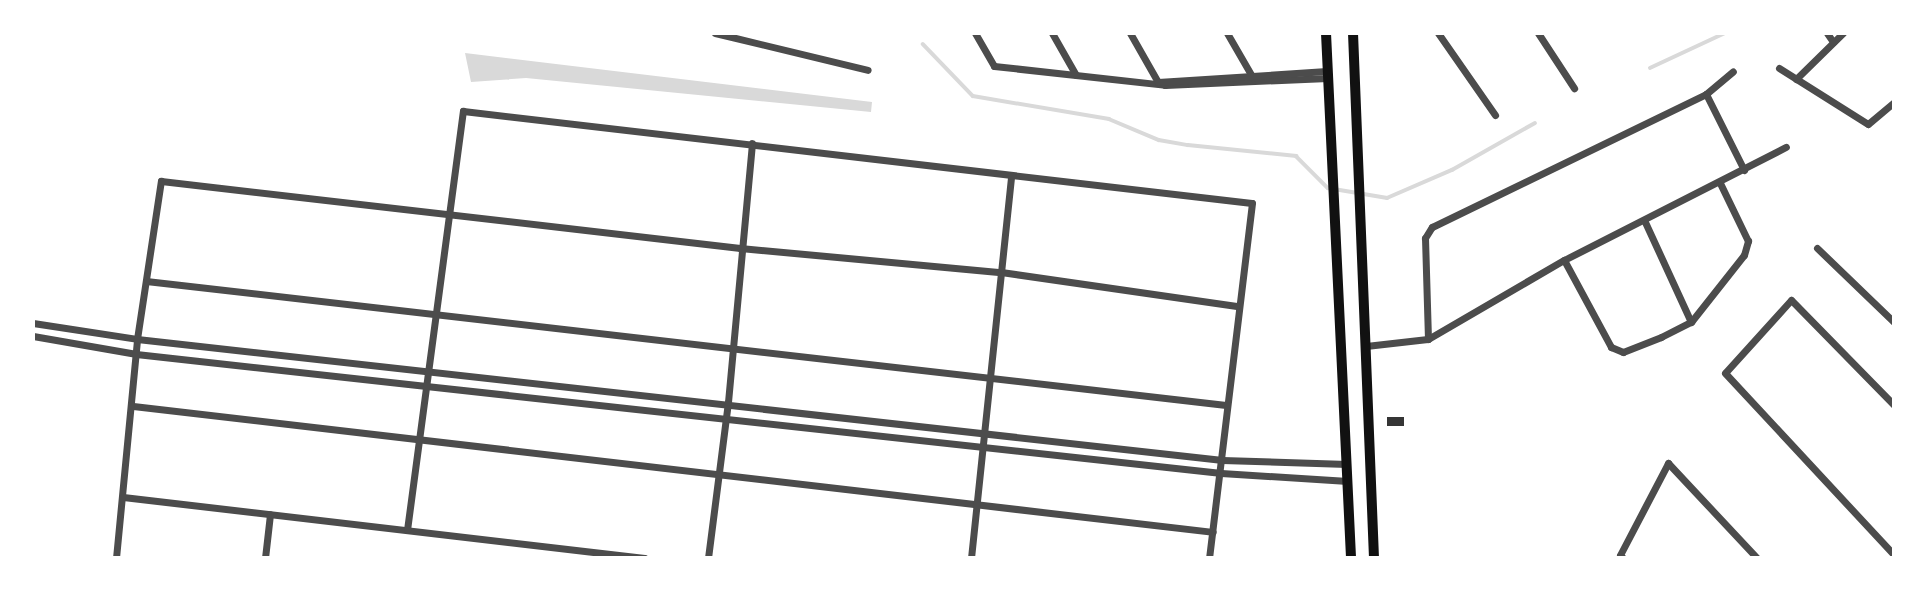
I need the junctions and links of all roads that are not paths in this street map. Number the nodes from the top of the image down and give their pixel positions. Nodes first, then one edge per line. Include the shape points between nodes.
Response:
1 (715, 33) edge
2 (975, 33) edge
3 (1052, 33) edge
4 (1130, 33) edge
5 (1227, 33) edge
6 (1326, 33) edge
7 (1353, 33) edge
8 (1438, 33) edge
9 (1538, 33) edge
10 (1827, 33) edge
11 (1843, 33) edge
12 (1833, 42) junction
13 (1779, 68) dead end
14 (868, 70) dead end
15 (1733, 71) dead end
16 (1076, 75) junction
17 (1328, 75) junction
18 (1253, 78) junction
19 (1796, 79) junction
20 (1158, 82) junction
21 (1574, 89) dead end
22 (1706, 94) junction
23 (1894, 102) edge
24 (1495, 116) dead end
25 (752, 143) junction
26 (1786, 146) dead end
27 (1744, 170) junction
28 (1011, 175) junction
29 (1720, 183) junction
30 (448, 216) junction
31 (1645, 222) junction
32 (740, 248) junction
33 (1816, 248) dead end
34 (1564, 260) junction
35 (1001, 272) junction
36 (146, 281) junction
37 (1237, 306) junction
38 (435, 317) junction
39 (1691, 321) junction
40 (1894, 322) edge
41 (33, 323) edge
42 (33, 335) edge
43 (137, 339) junction
44 (1428, 339) junction
45 (1366, 346) junction
46 (732, 349) junction
47 (136, 354) junction
48 (428, 370) junction
49 (988, 375) junction
50 (426, 386) junction
51 (728, 402) junction
52 (1226, 405) junction
53 (1894, 405) edge
54 (133, 407) junction
55 (726, 416) junction
56 (982, 432) junction
57 (419, 439) junction
58 (980, 445) junction
59 (1222, 460) junction
60 (1347, 464) junction
61 (719, 472) junction
62 (1221, 473) junction
63 (1348, 481) junction
64 (123, 496) junction
65 (975, 504) junction
66 (270, 514) junction
67 (407, 530) junction
68 (1213, 532) junction
69 (1894, 555) edge
70 (1621, 556) edge
71 (116, 558) edge
72 (265, 558) edge
73 (644, 558) edge
74 (708, 558) edge
75 (971, 558) edge
76 (1209, 558) edge
77 (1351, 558) edge
78 (1374, 558) edge
79 (1757, 558) edge

1 - 14 street
2 - 16 street via 994,66
3 - 16 street
4 - 20 street
5 - 18 street
6 - 17 main road
7 - 45 main road
8 - 24 street
9 - 21 street
10 - 12 street
11 - 12 street
12 - 19 street
13 - 19 street
15 - 22 street
16 - 20 street
17 - 18 street
17 - 60 main road
18 - 20 street
19 - 23 street via 1868,124
22 - 27 street
22 - 44 street via 1432,227 1425,238
25 - 28 street
25 - 30 street via 463,111
25 - 32 street
26 - 27 street
27 - 29 street
28 - 35 street
28 - 37 street via 1252,203
29 - 31 street
29 - 39 street via 1748,242 1744,255
30 - 32 street
30 - 36 street via 161,181
30 - 38 street
31 - 34 street
31 - 39 street
32 - 35 street
32 - 46 street
33 - 40 street
34 - 39 street via 1611,347 1623,352
34 - 44 street
35 - 37 street
35 - 49 street
36 - 38 street
36 - 43 street
37 - 52 street
38 - 46 street
38 - 48 street
41 - 43 street
42 - 47 street
43 - 47 street
43 - 48 street
44 - 45 street
45 - 78 main road
46 - 49 street
46 - 51 street
47 - 50 street
47 - 54 street
48 - 50 street
48 - 51 street
49 - 52 street
49 - 56 street
50 - 55 street
50 - 57 street
51 - 55 street
51 - 56 street
52 - 59 street
53 - 69 street via 1791,300 1725,373
54 - 57 street
54 - 64 street
55 - 58 street
55 - 61 street
56 - 58 street
56 - 59 street
57 - 61 street
57 - 67 street
58 - 62 street
58 - 65 street
59 - 60 street
59 - 62 street
60 - 63 main road
61 - 65 street
61 - 74 street
62 - 63 street
62 - 68 street
63 - 77 main road
64 - 66 street
64 - 71 street
65 - 68 street
65 - 75 street
66 - 67 street
66 - 72 street
67 - 73 street
68 - 76 street
70 - 79 street via 1668,463

